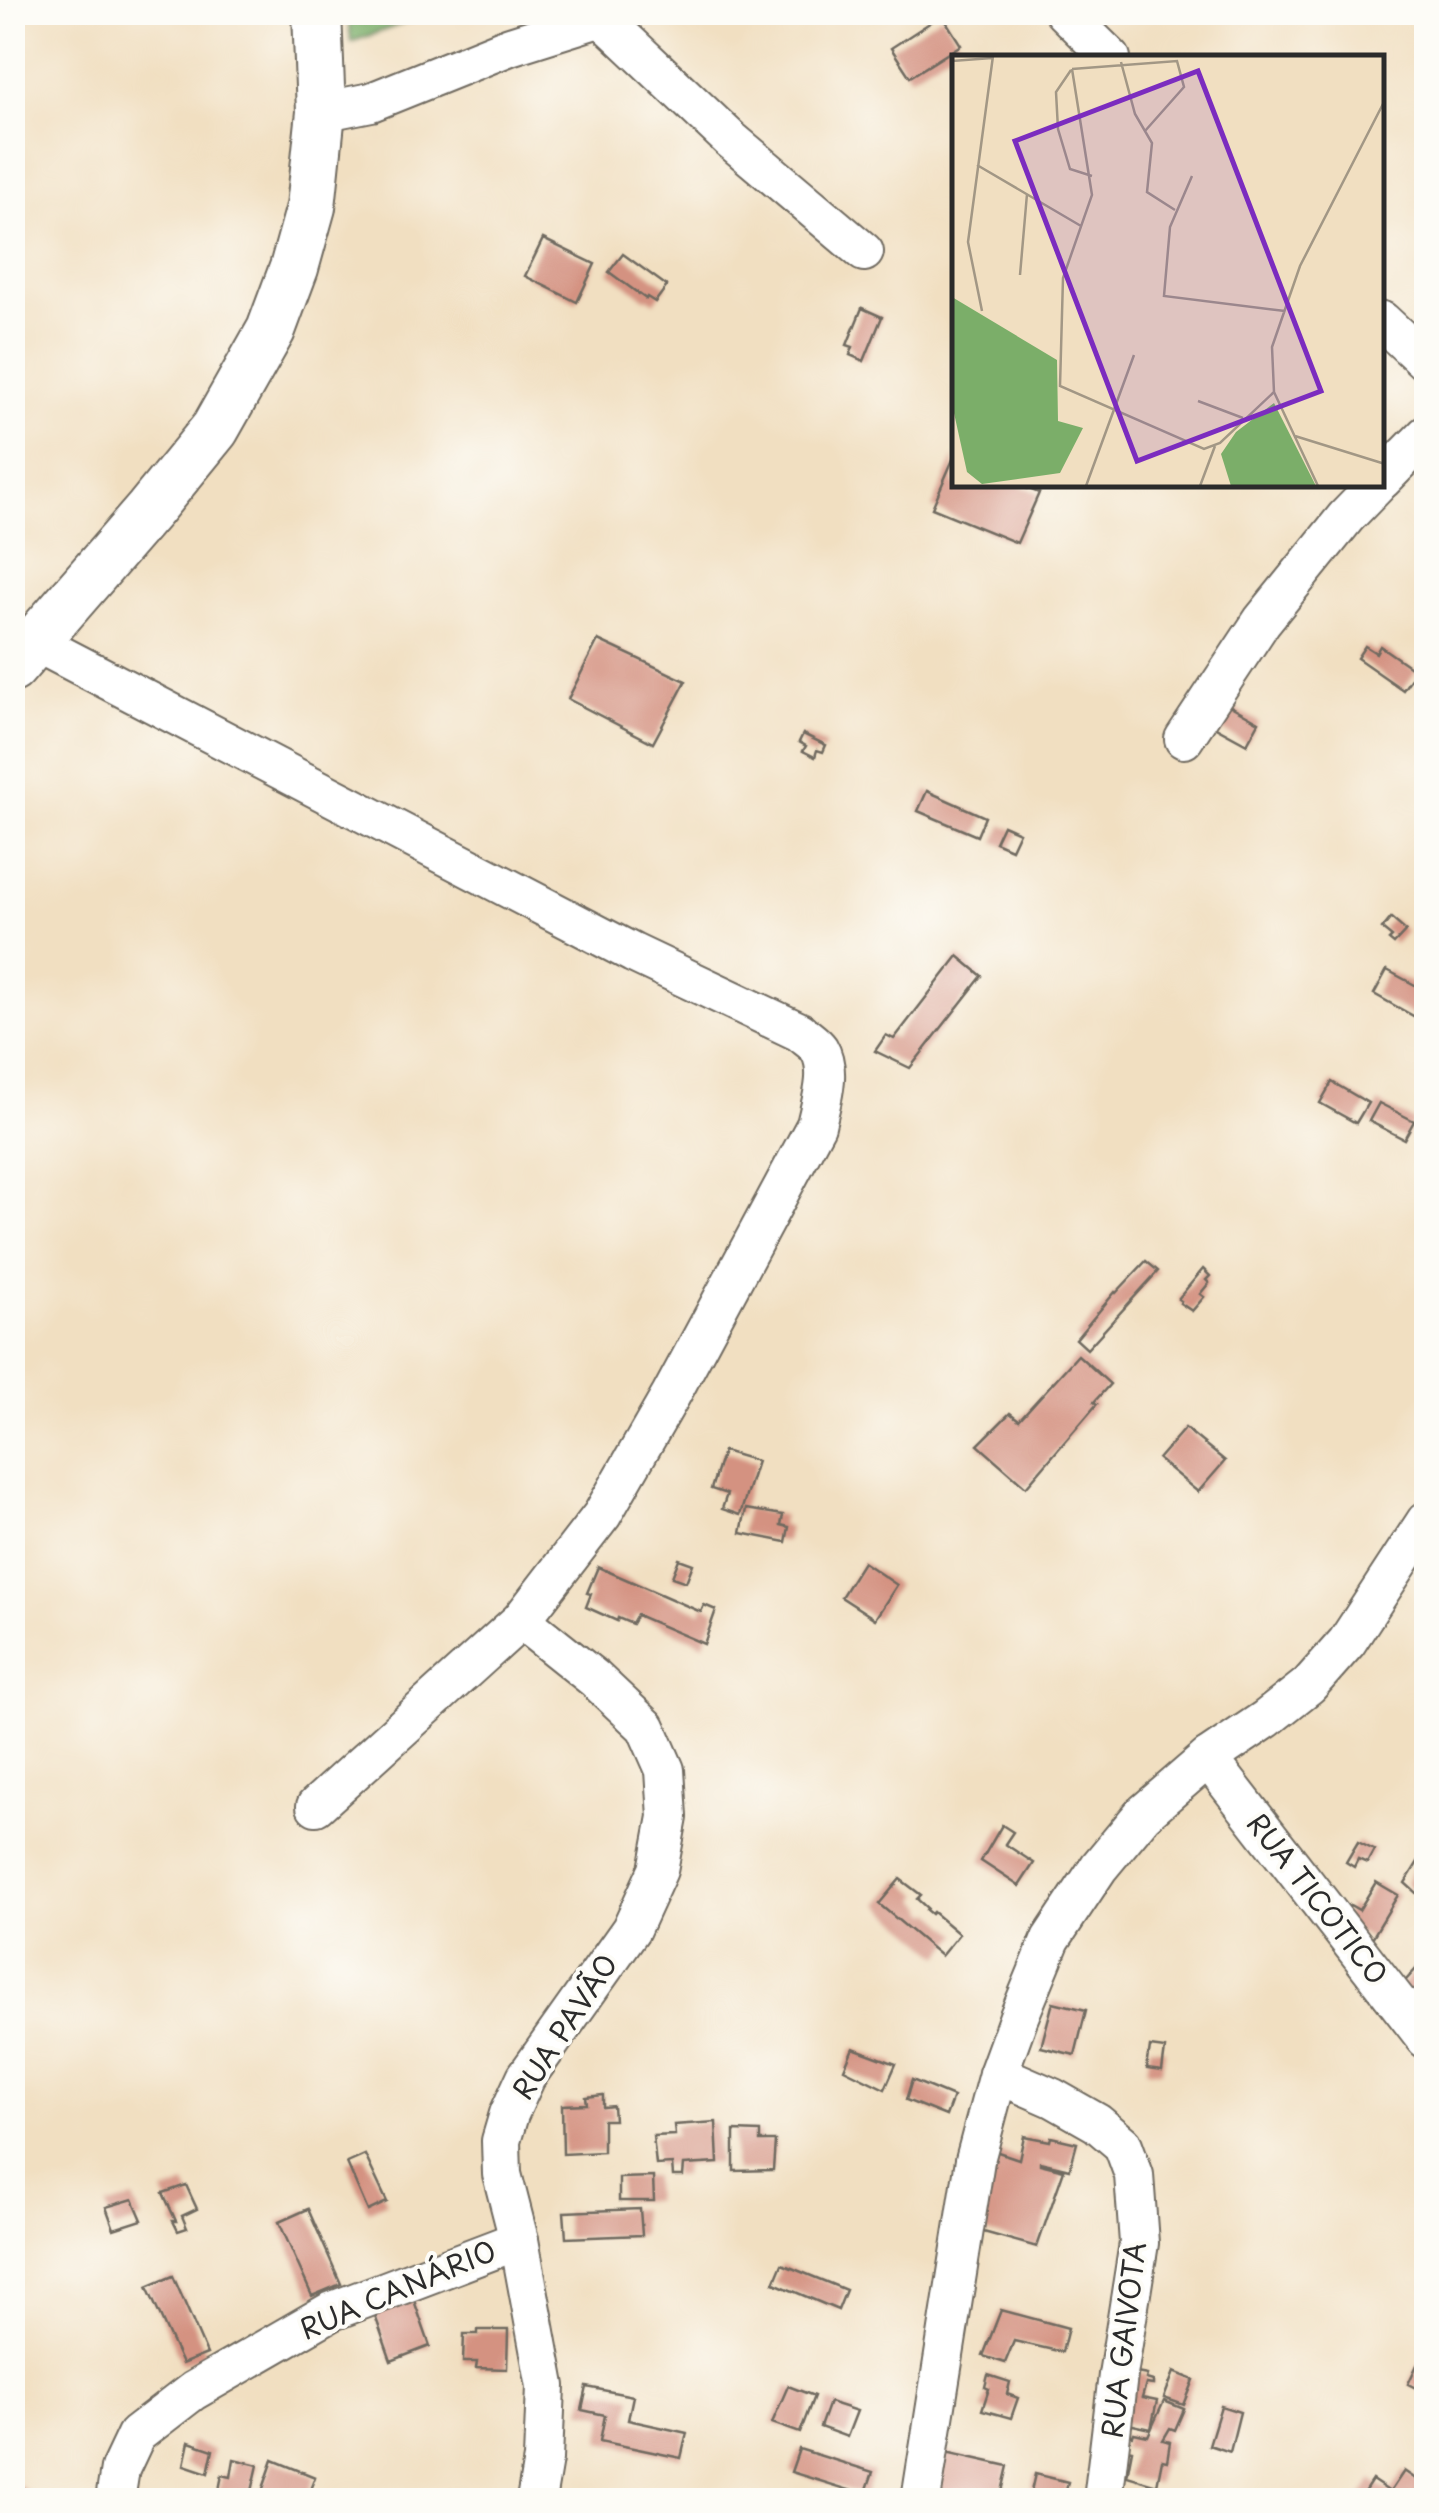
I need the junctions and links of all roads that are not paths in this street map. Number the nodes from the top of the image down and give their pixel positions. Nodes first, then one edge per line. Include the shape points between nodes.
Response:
1 (317, 12) edge
2 (1064, 12) edge
3 (611, 16) edge
4 (1108, 55) edge
5 (321, 112) junction
6 (864, 252) dead end
7 (1384, 324) edge
8 (1426, 362) edge
9 (1426, 434) edge
10 (1384, 478) edge
11 (1374, 488) edge
12 (24, 655) edge
13 (1184, 739) dead end
14 (1426, 1521) edge
15 (521, 1620) junction
16 (1208, 1758) junction
17 (316, 1806) dead end
18 (1426, 2039) edge
19 (998, 2074) junction
20 (519, 2240) junction
21 (116, 2500) edge
22 (536, 2500) edge
23 (921, 2500) edge
24 (1103, 2500) edge

1 - 5 street
2 - 4 street
3 - 5 street via 510,46 370,102
3 - 6 street via 730,139
5 - 12 street via 312,207 270,330 214,429
7 - 8 street
9 - 10 street
11 - 13 street via 1262,621
12 - 15 street via 800,1032 818,1048 825,1082 816,1125 602,1516
14 - 16 street via 1346,1642 1309,1685
15 - 17 street
15 - 20 street, RUA PAVÃO via 646,1727 665,1770 668,1817 658,1870 631,1929 526,2078 509,2114 502,2174
16 - 18 street, RUA TICOTICO
16 - 19 street via 1144,1814 1070,1910 1051,1940
19 - 23 street via 976,2160
19 - 24 street, RUA GAIVOTA via 1097,2123 1123,2146 1134,2175 1139,2242
20 - 21 street, RUA CANÁRIO via 330,2312 193,2391 136,2435 120,2469
20 - 22 street, RUA PAVÃO via 546,2386

